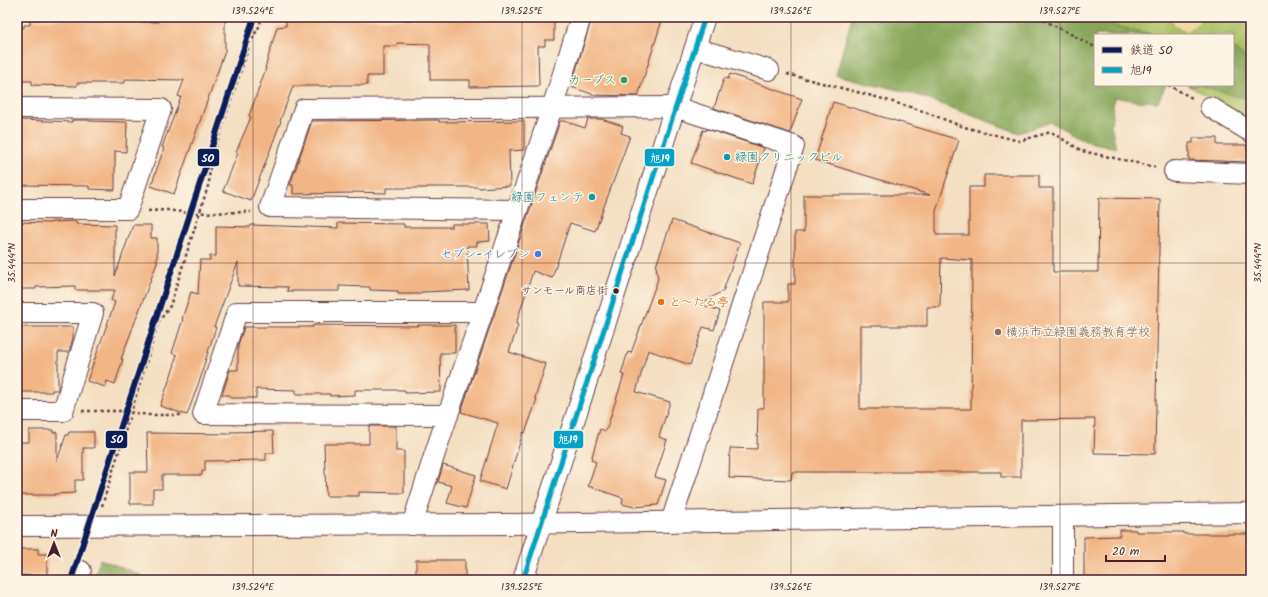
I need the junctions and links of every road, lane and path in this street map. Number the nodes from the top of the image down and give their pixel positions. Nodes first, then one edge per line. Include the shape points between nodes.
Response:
1 (261, 17) edge
2 (581, 17) edge
3 (705, 17) edge
4 (1038, 17) edge
5 (1094, 46) edge
6 (695, 48) junction
7 (776, 71) joint
8 (1170, 86) edge
9 (675, 107) junction
10 (1210, 107) joint
11 (17, 108) edge
12 (552, 108) junction
13 (1251, 132) edge
14 (1174, 171) joint
15 (1251, 174) edge
16 (17, 209) edge
17 (147, 210) dead end
18 (517, 210) junction
19 (249, 212) dead end
20 (200, 213) junction
21 (483, 312) junction
22 (17, 313) edge
23 (81, 411) dead end
24 (17, 412) edge
25 (130, 413) junction
26 (448, 415) junction
27 (187, 416) dead end
28 (102, 506) dead end
29 (1251, 513) edge
30 (1063, 516) junction
31 (671, 522) junction
32 (542, 524) junction
33 (412, 525) junction
34 (17, 526) edge
35 (523, 580) edge
36 (1063, 580) edge

1 - 20 path via 210,164 209,182
2 - 12 street
3 - 6 street
4 - 5 path
6 - 7 street
6 - 9 street
7 - 14 path via 876,97 964,127 1019,141 1051,132 1082,151
8 - 10 path
9 - 12 street
9 - 31 street via 794,146
9 - 32 street
10 - 13 street
11 - 16 street via 161,109 128,209
12 - 18 street
12 - 18 street via 304,109 270,207
14 - 15 street
17 - 20 path
18 - 21 street
19 - 20 path
20 - 25 path via 170,306 159,321
21 - 26 street
21 - 26 street via 237,312 203,414
22 - 24 street via 93,313 63,411
23 - 25 path
25 - 27 path
25 - 28 path
26 - 33 street
29 - 30 street
30 - 31 street
30 - 36 street
31 - 32 street
32 - 33 street
32 - 35 street
33 - 34 street

